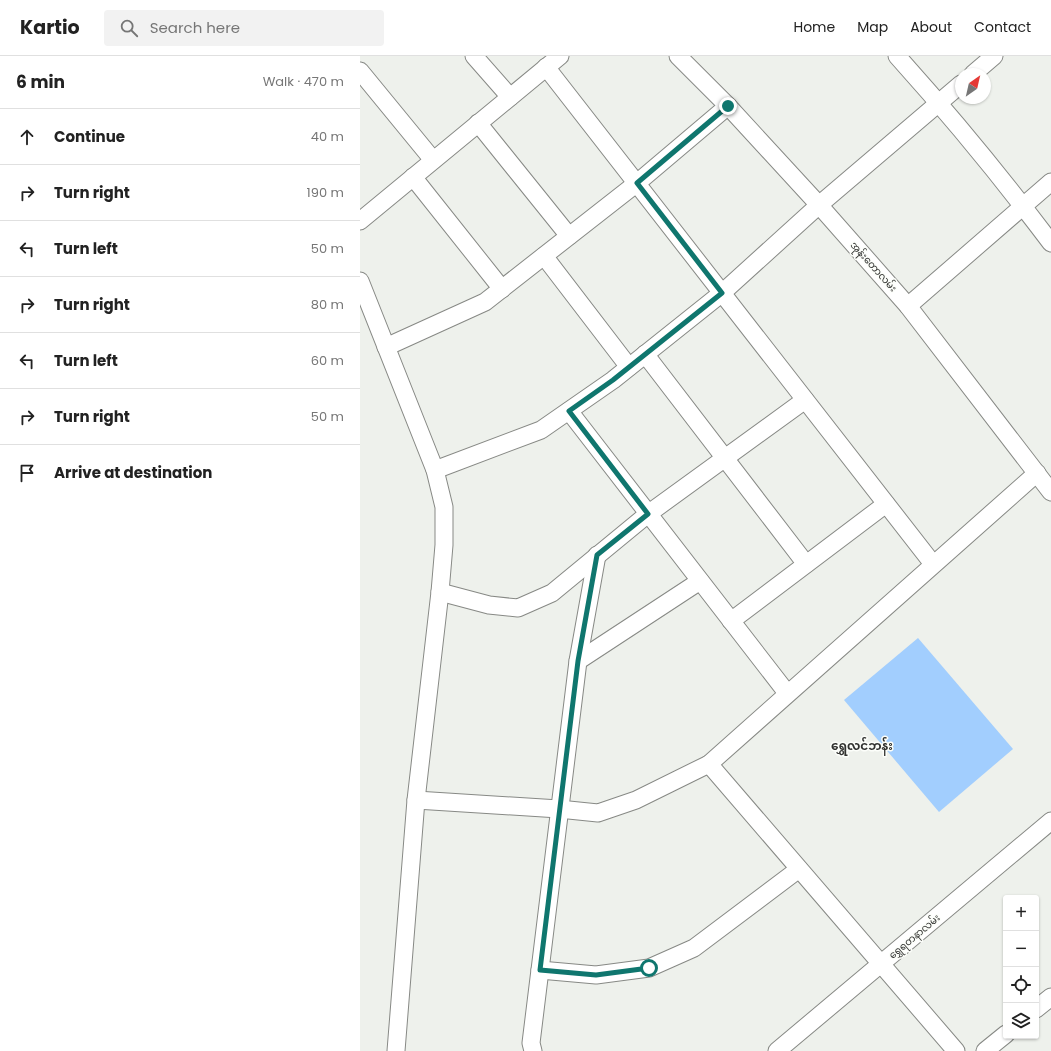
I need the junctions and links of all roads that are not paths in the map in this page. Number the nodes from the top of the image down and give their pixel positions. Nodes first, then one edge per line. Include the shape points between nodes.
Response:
1 (474, 56) edge
2 (560, 56) edge
3 (678, 56) edge
4 (897, 56) edge
5 (994, 56) edge
6 (546, 67) junction
7 (980, 68) edge
8 (360, 71) edge
9 (955, 89) edge
10 (510, 98) junction
11 (939, 103) junction
12 (728, 106) junction
13 (478, 123) junction
14 (433, 160) junction
15 (413, 177) junction
16 (1051, 182) edge
17 (637, 183) junction
18 (819, 205) junction
19 (1023, 206) junction
20 (360, 221) edge
21 (569, 236) junction
22 (1051, 243) edge
23 (544, 256) junction
24 (360, 281) edge
25 (502, 289) junction
26 (722, 293) junction
27 (908, 306) junction
28 (386, 347) junction
29 (645, 354) junction
30 (629, 367) junction
31 (805, 400) junction
32 (569, 411) junction
33 (725, 458) junction
34 (435, 470) junction
35 (1037, 474) junction
36 (1051, 492) edge
37 (886, 504) junction
38 (648, 514) junction
39 (597, 555) junction
40 (806, 564) junction
41 (933, 564) junction
42 (700, 581) junction
43 (440, 592) junction
44 (731, 621) junction
45 (578, 661) junction
46 (787, 693) junction
47 (709, 764) junction
48 (416, 800) junction
49 (559, 809) junction
50 (1051, 821) edge
51 (799, 869) junction
52 (880, 964) junction
53 (540, 970) junction
54 (1051, 997) edge
55 (1039, 1007) edge
56 (1003, 1036) edge
57 (396, 1051) edge
58 (533, 1051) edge
59 (777, 1051) edge
60 (956, 1051) edge
61 (985, 1051) edge

1 - 10 street
2 - 6 street
3 - 12 street, အုန်းတောလမ်း
4 - 11 street
5 - 7 street
6 - 10 street
6 - 17 street
8 - 14 street
9 - 11 street
10 - 13 street
11 - 18 street
11 - 19 street
12 - 17 street
12 - 18 street, အုန်းတောလမ်း
13 - 14 street
13 - 21 street
14 - 15 street
15 - 20 street
15 - 25 street
16 - 19 street
17 - 21 street
17 - 26 street
18 - 26 street
18 - 27 street, အုန်းတောလမ်း
19 - 22 street
19 - 27 street
21 - 23 street
23 - 25 street
23 - 30 street
24 - 28 street
25 - 28 street via 485,302
26 - 29 street
26 - 31 street
27 - 35 street, အုန်းတောလမ်း
28 - 34 street
29 - 30 street
29 - 33 street
30 - 32 street
31 - 33 street
31 - 37 street
32 - 34 street via 541,430
32 - 38 street
33 - 38 street
33 - 40 street
34 - 43 street via 444,507
35 - 36 street, အုန်းတောလမ်း
35 - 41 street
37 - 40 street
37 - 41 street
38 - 39 street
38 - 42 street
39 - 43 street via 552,593 518,608 489,605
39 - 45 street
40 - 44 street
41 - 46 street
42 - 44 street
42 - 45 street
43 - 48 street
44 - 46 street
45 - 49 street
46 - 47 street
47 - 49 street via 636,800 598,813
47 - 51 street
48 - 49 street
48 - 57 street
49 - 53 street
50 - 52 street, ရွှေရတနာလမ်း
51 - 52 street
51 - 53 street via 694,948 649,968 596,975
52 - 59 street, ရွှေရတနာလမ်း
52 - 60 street
53 - 58 street via 531,1043
54 - 55 street
56 - 61 street

